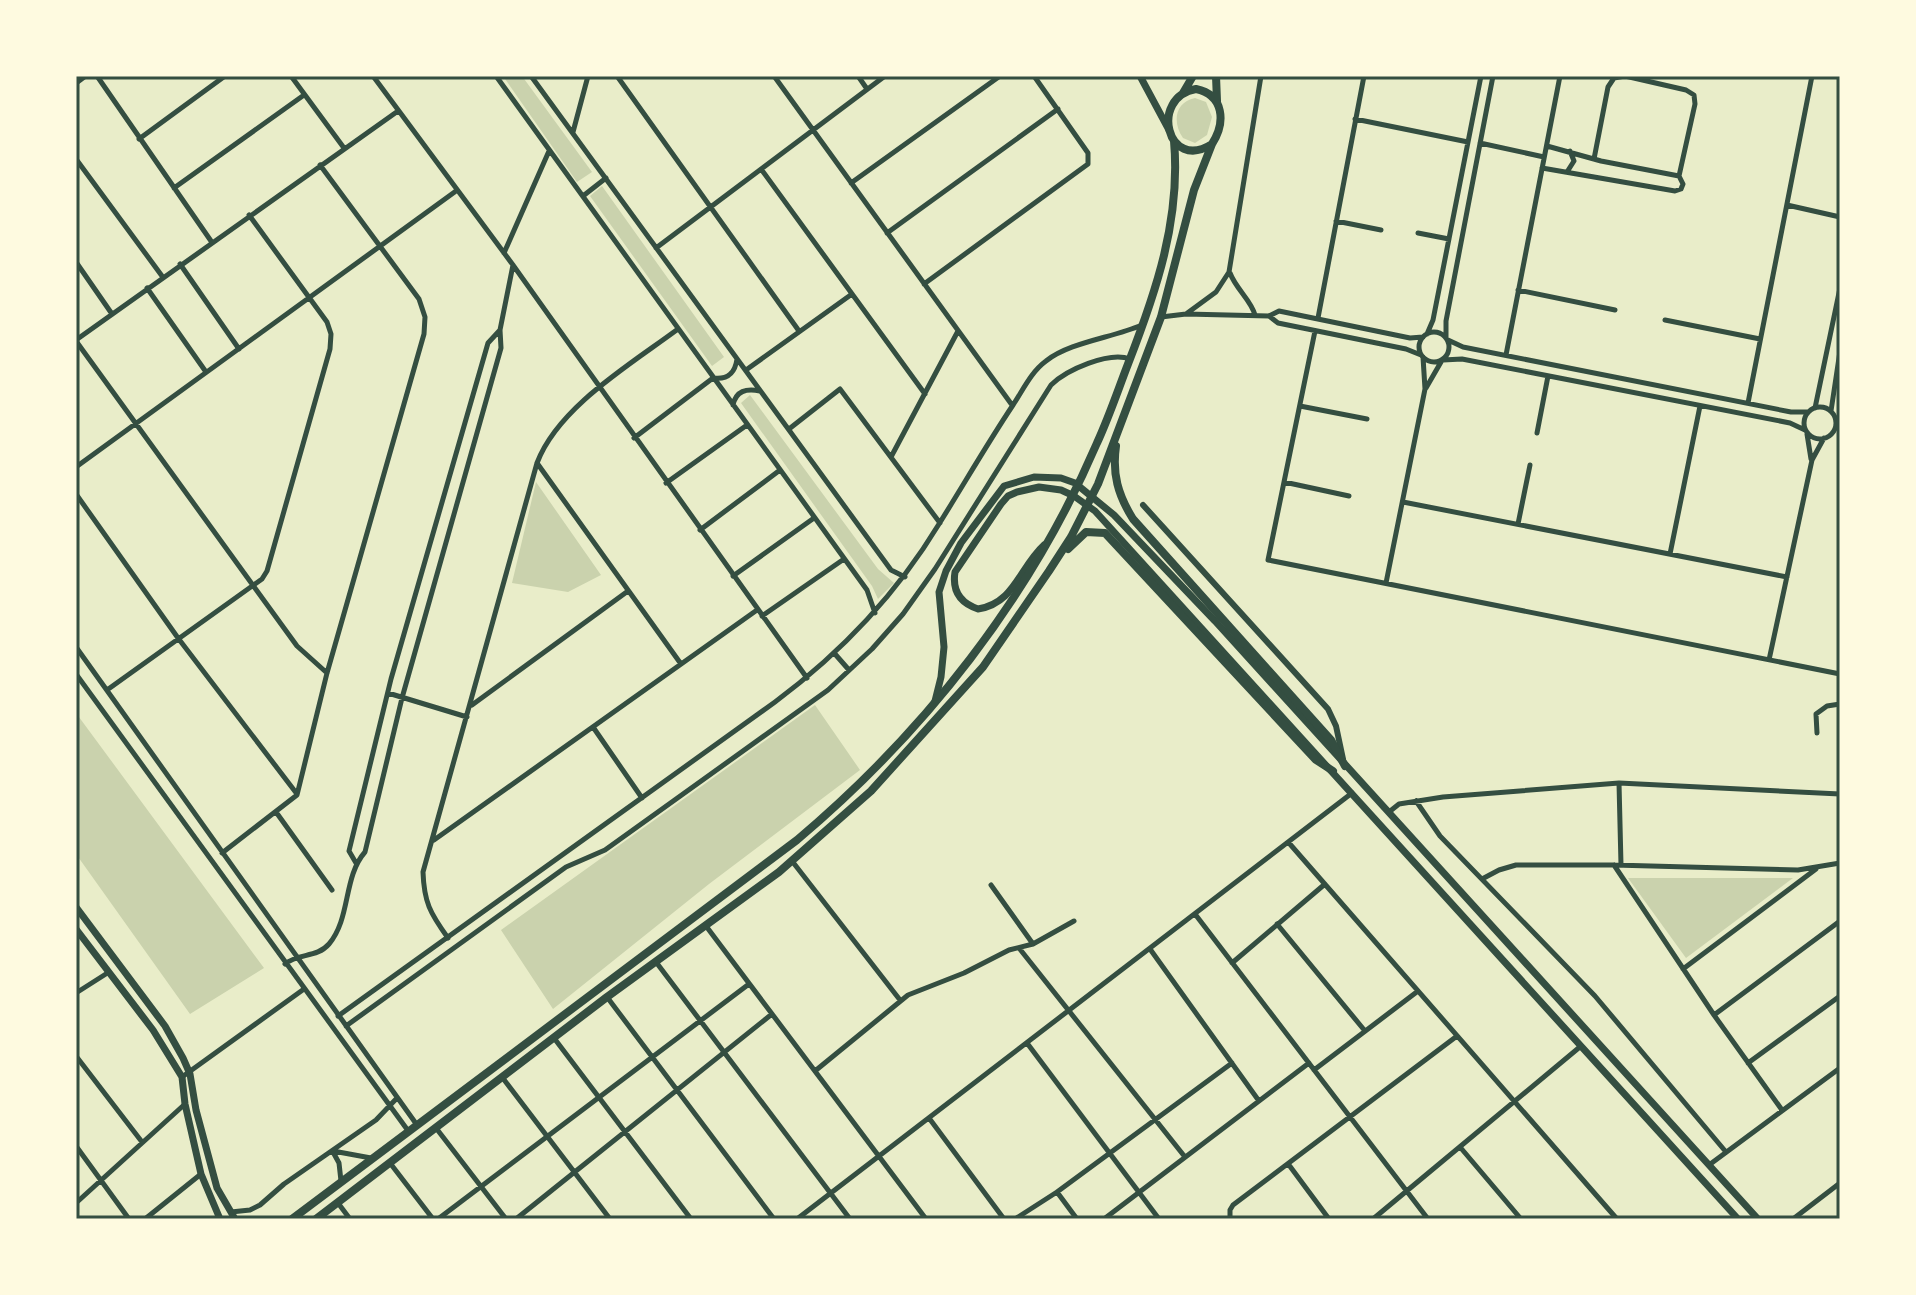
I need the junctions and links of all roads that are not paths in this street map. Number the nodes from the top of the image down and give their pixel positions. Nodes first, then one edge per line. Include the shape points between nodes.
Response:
1 (84, 76) edge
2 (97, 76) edge
3 (225, 76) edge
4 (291, 76) edge
5 (373, 76) edge
6 (496, 76) edge
7 (531, 76) edge
8 (588, 76) edge
9 (617, 76) edge
10 (774, 76) edge
11 (858, 76) edge
12 (885, 76) edge
13 (1000, 76) edge
14 (1034, 76) edge
15 (1140, 76) edge
16 (1216, 76) edge
17 (1261, 76) edge
18 (1364, 76) edge
19 (1481, 76) edge
20 (1493, 76) edge
21 (1560, 76) edge
22 (1812, 76) edge
23 (1191, 77) edge
24 (76, 82) edge
25 (867, 89) junction
26 (1183, 93) junction
27 (304, 95) junction
28 (1215, 98) junction
29 (1058, 109) junction
30 (398, 110) junction
31 (1355, 119) junction
32 (813, 130) junction
33 (1170, 132) junction
34 (572, 133) junction
35 (139, 139) junction
36 (1174, 141) junction
37 (1468, 142) junction
38 (1480, 143) junction
39 (1212, 144) junction
40 (1547, 146) junction
41 (344, 148) junction
42 (549, 150) junction
43 (1570, 151) junction
44 (1544, 157) junction
45 (76, 159) edge
46 (1594, 159) junction
47 (320, 165) junction
48 (1542, 168) junction
49 (761, 169) junction
50 (1566, 173) junction
51 (1679, 176) junction
52 (606, 178) junction
53 (851, 183) junction
54 (174, 188) junction
55 (456, 191) junction
56 (583, 196) junction
57 (1787, 205) junction
58 (711, 207) junction
59 (249, 215) junction
60 (1840, 217) edge
61 (1336, 221) junction
62 (1381, 230) dead end
63 (887, 233) junction
64 (1418, 233) dead end
65 (1449, 239) junction
66 (211, 241) junction
67 (382, 247) junction
68 (656, 248) junction
69 (504, 253) junction
70 (76, 262) edge
71 (180, 264) junction
72 (513, 265) junction
73 (1229, 272) junction
74 (162, 276) junction
75 (924, 284) junction
76 (147, 287) junction
77 (1840, 288) edge
78 (1518, 290) junction
79 (852, 293) junction
80 (310, 297) junction
81 (1615, 310) dead end
82 (112, 314) junction
83 (1186, 314) junction
84 (1255, 315) junction
85 (1269, 316) junction
86 (1161, 317) junction
87 (1318, 318) junction
88 (1665, 320) dead end
89 (1143, 325) junction
90 (678, 329) junction
91 (500, 330) junction
92 (799, 331) junction
93 (958, 331) junction
94 (1315, 331) junction
95 (1425, 335) junction
96 (1447, 338) junction
97 (1760, 339) junction
98 (76, 340) edge
99 (239, 349) junction
100 (1840, 351) edge
101 (1506, 355) junction
102 (1422, 356) junction
103 (737, 358) junction
104 (1130, 359) junction
105 (1442, 360) junction
106 (746, 370) junction
107 (206, 372) junction
108 (1548, 376) junction
109 (713, 378) junction
110 (599, 389) junction
111 (1425, 389) junction
112 (761, 391) junction
113 (925, 394) junction
114 (1748, 403) junction
115 (733, 405) junction
116 (1012, 405) junction
117 (1300, 406) junction
118 (1700, 406) junction
119 (1815, 408) junction
120 (1808, 412) junction
121 (1831, 412) junction
122 (1367, 419) dead end
123 (1838, 421) edge
124 (1121, 422) junction
125 (138, 424) junction
126 (747, 425) junction
127 (789, 429) junction
128 (1806, 431) junction
129 (1537, 433) dead end
130 (1831, 434) junction
131 (1840, 435) edge
132 (634, 438) junction
133 (1824, 438) junction
134 (891, 457) junction
135 (1812, 460) junction
136 (537, 463) junction
137 (1530, 465) dead end
138 (76, 467) edge
139 (780, 470) junction
140 (1284, 482) junction
141 (666, 483) junction
142 (76, 494) edge
143 (1349, 496) dead end
144 (1403, 502) junction
145 (1143, 505) dead end
146 (814, 518) junction
147 (435, 521) junction
148 (940, 523) junction
149 (1518, 524) junction
150 (450, 526) junction
151 (700, 530) junction
152 (1046, 543) junction
153 (1670, 554) junction
154 (844, 559) junction
155 (1049, 571) junction
156 (908, 574) junction
157 (733, 576) junction
158 (1787, 577) junction
159 (254, 583) junction
160 (1386, 583) junction
161 (629, 591) junction
162 (757, 610) junction
163 (874, 614) junction
164 (762, 616) junction
165 (178, 638) junction
166 (76, 647) edge
167 (835, 654) junction
168 (1769, 660) junction
169 (681, 664) junction
170 (849, 670) junction
171 (327, 673) junction
172 (76, 674) edge
173 (1840, 674) edge
174 (807, 678) junction
175 (107, 690) junction
176 (388, 693) junction
177 (402, 698) junction
178 (1840, 704) edge
179 (471, 706) junction
180 (930, 709) junction
181 (467, 717) junction
182 (593, 727) junction
183 (1817, 733) dead end
184 (1345, 766) junction
185 (1333, 771) junction
186 (1619, 783) junction
187 (1352, 793) junction
188 (1840, 794) edge
189 (297, 795) junction
190 (642, 798) junction
191 (1416, 801) junction
192 (276, 812) junction
193 (1388, 812) junction
194 (433, 841) junction
195 (1289, 843) junction
196 (222, 853) junction
197 (559, 857) junction
198 (770, 860) junction
199 (792, 861) junction
200 (356, 863) junction
201 (1840, 863) edge
202 (1618, 865) junction
203 (566, 867) junction
204 (1818, 867) junction
205 (779, 872) junction
206 (744, 878) junction
207 (1482, 879) junction
208 (1325, 884) junction
209 (991, 885) dead end
210 (332, 890) dead end
211 (754, 892) junction
212 (76, 907) edge
213 (1195, 914) junction
214 (1481, 916) junction
215 (1074, 921) dead end
216 (1840, 921) edge
217 (1277, 924) junction
218 (706, 926) junction
219 (1472, 926) junction
220 (76, 929) edge
221 (1497, 933) junction
222 (448, 938) junction
223 (1486, 942) junction
224 (1033, 944) junction
225 (1019, 948) junction
226 (1150, 949) junction
227 (296, 958) junction
228 (656, 961) junction
229 (1232, 963) junction
230 (285, 964) junction
231 (1683, 969) junction
232 (109, 972) junction
233 (749, 984) junction
234 (305, 989) junction
235 (1418, 991) junction
236 (76, 993) edge
237 (1840, 996) edge
238 (607, 997) junction
239 (900, 1000) junction
240 (1068, 1012) junction
241 (772, 1014) junction
242 (1714, 1015) junction
243 (338, 1016) junction
244 (701, 1021) junction
245 (346, 1026) junction
246 (1365, 1031) junction
247 (1457, 1036) junction
248 (554, 1038) junction
249 (1027, 1043) junction
250 (1581, 1046) junction
251 (725, 1052) junction
252 (76, 1056) edge
253 (652, 1057) junction
254 (1232, 1063) junction
255 (1309, 1063) junction
256 (1748, 1063) junction
257 (1840, 1068) edge
258 (1314, 1070) junction
259 (815, 1071) junction
260 (186, 1076) junction
261 (501, 1076) junction
262 (677, 1090) junction
263 (397, 1098) junction
264 (599, 1098) junction
265 (1259, 1101) junction
266 (1514, 1102) junction
267 (185, 1104) junction
268 (390, 1105) junction
269 (1782, 1110) junction
270 (929, 1118) junction
271 (1155, 1118) junction
272 (1351, 1118) junction
273 (417, 1126) junction
274 (435, 1127) junction
275 (409, 1132) junction
276 (625, 1132) junction
277 (547, 1137) junction
278 (142, 1142) junction
279 (76, 1146) edge
280 (1460, 1147) junction
281 (332, 1151) junction
282 (1108, 1152) junction
283 (1726, 1152) junction
284 (879, 1156) junction
285 (1185, 1157) junction
286 (374, 1158) junction
287 (390, 1163) junction
288 (1289, 1165) junction
289 (1709, 1165) junction
290 (574, 1172) junction
291 (201, 1174) junction
292 (102, 1180) junction
293 (341, 1183) junction
294 (1840, 1183) edge
295 (481, 1186) junction
296 (1407, 1191) junction
297 (1057, 1192) junction
298 (1139, 1192) junction
299 (831, 1193) junction
300 (76, 1203) edge
301 (338, 1203) junction
302 (1610, 1212) junction
303 (233, 1216) edge
304 (129, 1219) edge
305 (145, 1219) edge
306 (220, 1219) edge
307 (292, 1219) edge
308 (316, 1219) edge
309 (350, 1219) edge
310 (436, 1219) edge
311 (506, 1219) edge
312 (516, 1219) edge
313 (610, 1219) edge
314 (691, 1219) edge
315 (774, 1219) edge
316 (797, 1219) edge
317 (850, 1219) edge
318 (926, 1219) edge
319 (1004, 1219) edge
320 (1015, 1219) edge
321 (1077, 1219) edge
322 (1104, 1219) edge
323 (1159, 1219) edge
324 (1230, 1219) edge
325 (1329, 1219) edge
326 (1373, 1219) edge
327 (1428, 1219) edge
328 (1521, 1219) edge
329 (1602, 1219) edge
330 (1617, 1219) edge
331 (1738, 1219) edge
332 (1758, 1219) edge
333 (1793, 1219) edge

1 - 24 main road
2 - 35 street
3 - 35 street
4 - 27 street
5 - 30 street
6 - 42 street
7 - 34 street
8 - 34 street
9 - 58 street
10 - 32 street
11 - 25 street
12 - 25 street
13 - 53 street
14 - 29 street
15 - 33 main road
16 - 28 highway
17 - 73 street
18 - 31 street
19 - 37 street
20 - 38 street
21 - 40 street
22 - 57 street
23 - 26 highway
23 - 28 main road
25 - 32 street
26 - 28 highway via 1196,89
26 - 33 highway via 1171,109
27 - 41 street
27 - 54 street
28 - 39 highway via 1221,121
29 - 63 street
29 - 75 street via 1088,153 1088,164
30 - 41 street
30 - 55 street
31 - 37 street
31 - 61 street
32 - 49 street
32 - 53 street
33 - 36 highway
34 - 52 street
35 - 54 street
36 - 39 highway via 1194,150
36 - 89 highway via 1173,215
37 - 65 street
38 - 44 street
38 - 96 street
39 - 86 highway via 1194,190
40 - 43 street
40 - 44 street
41 - 47 street
42 - 56 street
42 - 69 street
43 - 46 street
43 - 50 street via 1573,164
44 - 48 street
45 - 74 street
46 - 51 street
46 - 51 street via 1608,87 1614,78 1625,76 1694,95
47 - 59 street
47 - 67 street
48 - 50 street
48 - 78 street
49 - 58 street
49 - 79 street
50 - 51 street via 1675,191 1683,187
52 - 56 street
52 - 68 street
53 - 63 street
54 - 66 street
55 - 67 street
55 - 69 street
56 - 90 street
57 - 60 street
57 - 97 street
58 - 68 street
58 - 92 street
59 - 66 street
59 - 80 street
61 - 62 street
61 - 87 street
63 - 75 street
64 - 65 street
65 - 95 street via 1433,320
66 - 71 street
67 - 80 street
67 - 171 street via 419,299 424,334
68 - 103 street
69 - 72 street
70 - 82 street
71 - 74 street
71 - 99 street
72 - 91 street
72 - 110 street
73 - 83 street via 1216,292
73 - 84 street
74 - 76 street
75 - 93 street
76 - 82 street
76 - 107 street
77 - 119 street
78 - 81 street
78 - 101 street
79 - 92 street
79 - 113 street
80 - 99 street
80 - 159 street via 327,322 330,349 267,571
82 - 98 street
83 - 84 street
83 - 86 street
84 - 85 street
85 - 87 street via 1279,311
85 - 94 street
86 - 124 highway
87 - 95 street via 1410,338
88 - 97 street
89 - 104 highway
89 - 116 street via 1058,353 1035,371
90 - 109 street
90 - 110 street
91 - 147 street via 488,343
91 - 150 street via 501,348
92 - 106 street
93 - 113 street
93 - 116 street
94 - 102 street
94 - 117 street
95 - 96 street via 1435,332
95 - 102 street via 1419,343
96 - 101 street via 1459,346
96 - 105 street via 1449,351
97 - 114 street
98 - 125 street
99 - 107 street
100 - 121 street
101 - 114 street
102 - 105 street via 1429,362
102 - 111 street
103 - 106 street
103 - 109 street via 731,375
104 - 152 highway via 1098,442
104 - 170 street via 1117,356 1078,368 1051,385 920,592
105 - 108 street via 1457,358
105 - 111 street
106 - 112 street
107 - 125 street
108 - 118 street
108 - 129 street
109 - 115 street
109 - 132 street
110 - 132 street
110 - 136 street via 556,427
111 - 144 street
112 - 115 street via 742,391
112 - 127 street
113 - 134 street
114 - 120 street
115 - 126 street
116 - 148 street
117 - 122 street
117 - 140 street
118 - 128 street via 1790,423
118 - 153 street
119 - 120 street
119 - 121 street
120 - 128 street
121 - 123 street
123 - 130 street
124 - 155 highway via 1093,495
124 - 184 highway via 1115,476 1133,519 1331,740
125 - 138 street
125 - 159 street
126 - 139 street
126 - 141 street
127 - 134 street via 840,389
127 - 156 street via 891,570 904,578
128 - 133 street
128 - 135 street
130 - 131 street
130 - 133 street
132 - 141 street
133 - 135 street
134 - 148 street
135 - 158 street
136 - 161 street
136 - 179 street
137 - 149 street
139 - 146 street
139 - 151 street
140 - 143 street
140 - 160 street via 1268,560
141 - 151 street
142 - 165 street
144 - 149 street
144 - 160 street
145 - 184 street via 1328,709
146 - 154 street
146 - 157 street
147 - 150 street
147 - 176 street
148 - 156 street
149 - 153 street
150 - 177 street
151 - 157 street
152 - 180 highway via 998,623
152 - 185 main road via 1001,602 978,609 961,600 955,572 1008,496 1039,487 1061,490 1106,521
153 - 158 street
154 - 163 street via 871,597
154 - 164 street
155 - 185 highway via 1086,532 1105,533 1316,760
155 - 199 highway via 983,667 918,742 845,817
156 - 163 street
157 - 162 street
158 - 168 street
159 - 165 street
159 - 171 street via 297,646
160 - 168 street
161 - 169 street
161 - 179 street
162 - 164 street
162 - 169 street
163 - 167 street
164 - 174 street
165 - 175 street
165 - 189 street
166 - 175 street
167 - 170 street
167 - 174 street
168 - 173 street
169 - 182 street
170 - 203 street via 605,850
171 - 189 street
172 - 230 street
174 - 190 street
175 - 196 street
176 - 177 street
176 - 200 street via 349,851
177 - 181 street
177 - 200 street via 365,852
178 - 183 street via 1816,714
179 - 181 street
180 - 184 main road via 944,658 942,581 961,543 1004,486 1034,477 1061,478 1090,493 1114,515
180 - 198 highway via 866,778
181 - 194 street
182 - 190 street
182 - 194 street
184 - 193 main road
185 - 187 main road
186 - 188 street
186 - 191 street
186 - 202 street
187 - 195 street
187 - 219 main road
189 - 192 street
190 - 197 street
191 - 193 street
191 - 207 street via 1440,836
192 - 196 street
192 - 210 street
193 - 214 main road
194 - 222 street via 423,872 424,896
195 - 208 street
195 - 213 street
196 - 227 street
197 - 203 street
197 - 222 street
198 - 205 highway
198 - 206 highway
199 - 205 highway
199 - 239 street
200 - 227 street via 329,944
201 - 204 street
202 - 204 street
202 - 207 street via 1516,865
202 - 231 street
203 - 245 street
204 - 231 street
205 - 211 highway
206 - 211 highway
206 - 273 highway
207 - 283 street via 1602,1004
208 - 217 street
208 - 235 street
209 - 224 street
211 - 218 highway
212 - 260 main road via 165,1026
213 - 226 street
213 - 229 street
214 - 219 main road
214 - 221 main road
215 - 224 street
216 - 242 street
217 - 229 street
217 - 246 street
218 - 228 highway
218 - 233 street
219 - 223 main road
220 - 232 main road
221 - 223 main road
221 - 289 main road
222 - 243 street
223 - 250 main road
224 - 225 street
225 - 239 street
225 - 240 street
226 - 240 street
226 - 254 street
227 - 230 street
227 - 243 street
228 - 238 highway
228 - 244 street
229 - 255 street
230 - 234 street
231 - 242 street
232 - 236 street
232 - 260 main road
233 - 241 street
233 - 244 street
234 - 260 street
234 - 268 street
235 - 246 street
235 - 247 street
237 - 256 street
238 - 248 highway
238 - 253 street
239 - 259 street
240 - 249 street
240 - 271 street
241 - 251 street
241 - 259 street
242 - 256 street
243 - 245 street
244 - 251 street
244 - 253 street
245 - 263 street
246 - 258 street
247 - 266 street
247 - 272 street
248 - 261 highway
248 - 264 street
249 - 270 street
249 - 282 street
250 - 266 street
250 - 331 main road
251 - 262 street
251 - 299 street
252 - 278 street
253 - 262 street
253 - 264 street
254 - 265 street
254 - 271 street
255 - 258 street
255 - 265 street
256 - 269 street
257 - 269 street
258 - 272 street
259 - 284 street
260 - 267 main road
260 - 303 main road via 217,1188
261 - 274 highway
261 - 277 street
262 - 276 street
262 - 315 street
263 - 268 street
263 - 273 street
264 - 276 street
264 - 277 street
265 - 285 street
266 - 280 street
266 - 302 street
267 - 278 street
267 - 291 main road
268 - 275 street
268 - 281 street
269 - 283 street
270 - 284 street
270 - 319 street
271 - 282 street
271 - 285 street
272 - 288 street
272 - 296 street
273 - 275 highway
274 - 287 highway
274 - 295 street
275 - 286 highway
276 - 290 street
276 - 314 street
277 - 290 street
277 - 295 street
278 - 292 street
279 - 292 street
280 - 296 street
280 - 328 street
281 - 286 street
281 - 293 street
281 - 303 street via 260,1205
282 - 297 street
282 - 298 street
283 - 289 street
284 - 299 street
284 - 318 street
285 - 298 street
286 - 293 highway
287 - 301 highway
287 - 310 street
288 - 324 street via 1233,1205
288 - 325 street
289 - 332 main road
290 - 312 street
290 - 313 street
291 - 305 street
291 - 306 main road
292 - 300 street
292 - 304 street
293 - 307 highway
294 - 333 street
295 - 310 street
295 - 311 street
296 - 326 street
296 - 327 street
297 - 320 street
297 - 321 street
298 - 322 street
298 - 323 street
299 - 316 street
299 - 317 street
301 - 308 highway
301 - 309 street
302 - 329 street
302 - 330 street

